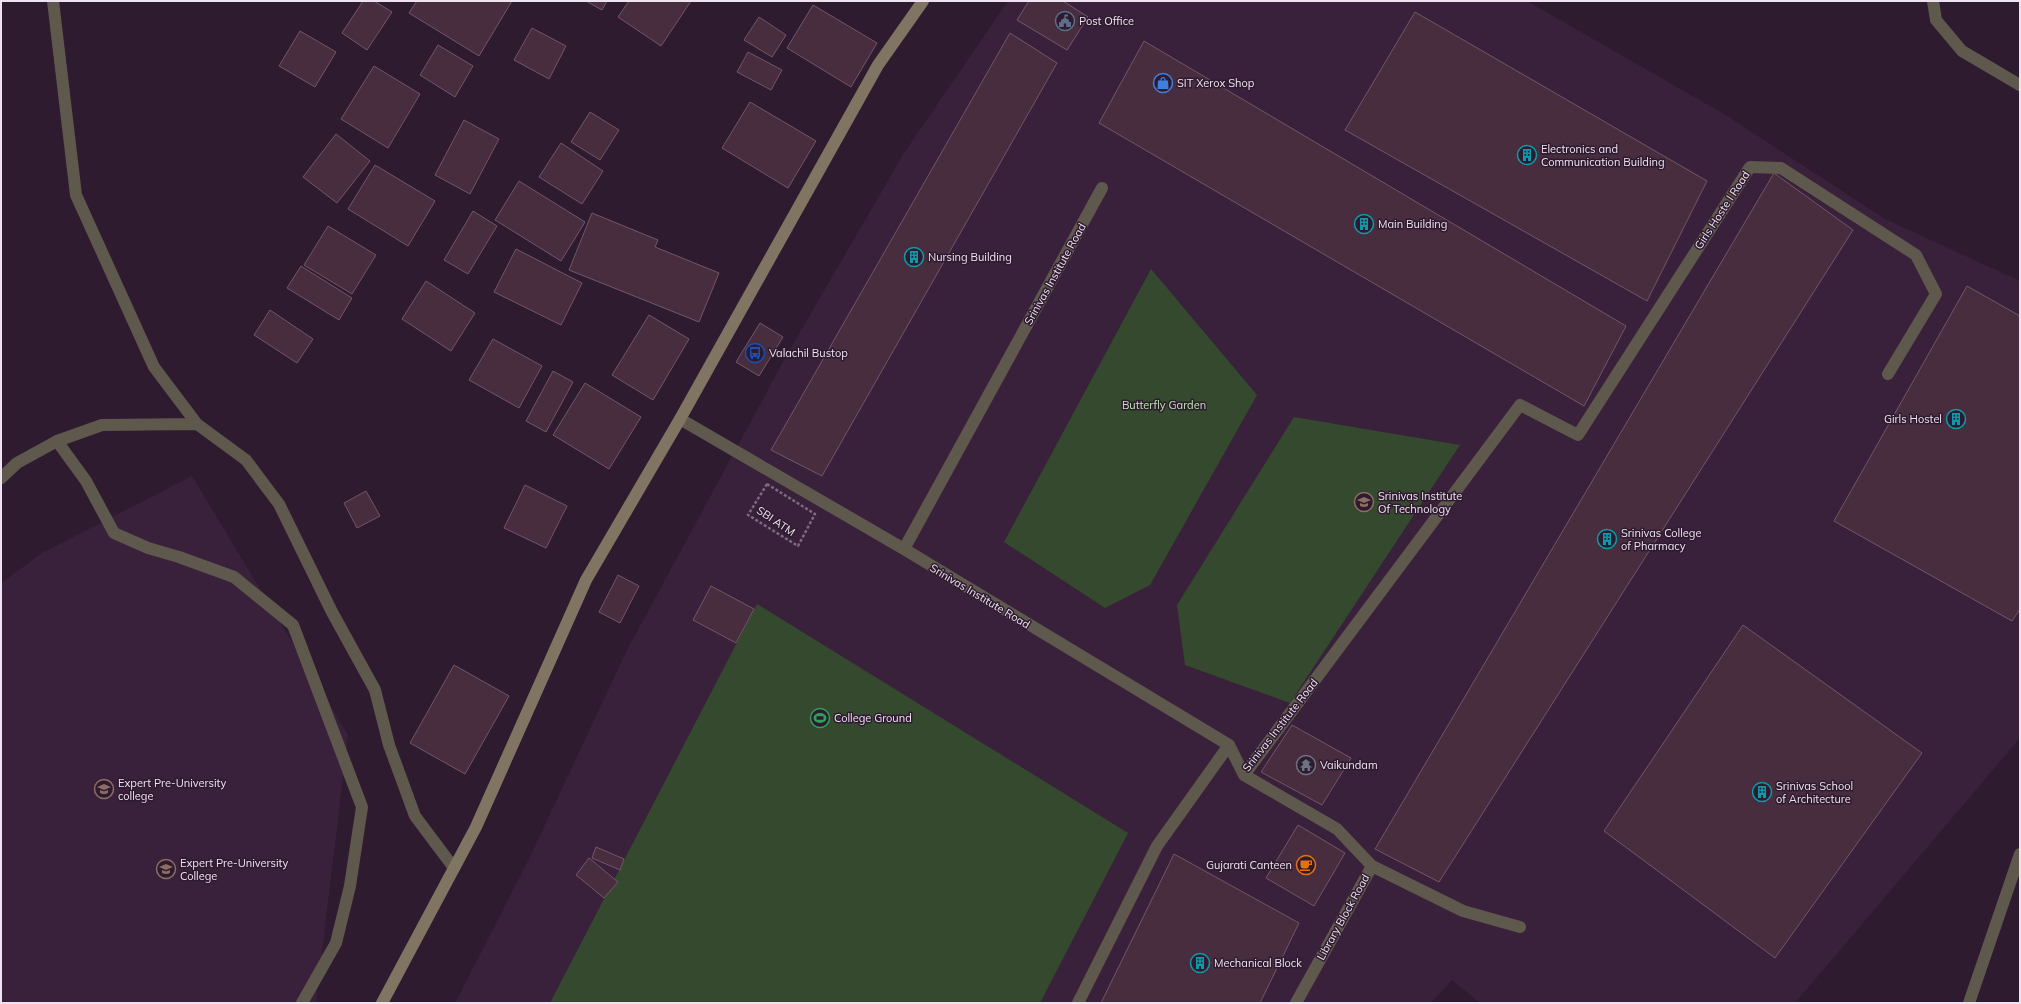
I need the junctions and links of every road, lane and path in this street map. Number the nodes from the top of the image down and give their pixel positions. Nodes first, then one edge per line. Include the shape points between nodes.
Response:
1 (53, 1) edge
2 (923, 1) edge
3 (1933, 1) edge
4 (2020, 85) edge
5 (1102, 188) dead end
6 (1888, 374) dead end
7 (1520, 405) joint
8 (680, 419) junction
9 (197, 424) junction
10 (57, 441) junction
11 (1, 478) edge
12 (798, 546) joint
13 (904, 549) junction
14 (1229, 745) junction
15 (1244, 775) junction
16 (2020, 854) edge
17 (1372, 866) junction
18 (454, 868) junction
19 (1520, 927) dead end
20 (302, 1003) edge
21 (382, 1003) edge
22 (1078, 1003) edge
23 (1296, 1003) edge
24 (1969, 1003) edge

1 - 9 street via 76,195 154,367
2 - 8 main road via 878,65
3 - 4 street via 1936,20 1962,51
5 - 13 street, Srinivas Institute Road
6 - 7 street, Girls Hoste l Road via 1936,294 1916,256 1781,168 1750,167 1578,435
7 - 15 street, Srinivas Institute Road
8 - 13 street, Srinivas Institute Road
8 - 18 main road via 586,580 476,827
9 - 10 street via 102,424
9 - 18 street via 246,460 279,504 332,612 375,690 414,816
10 - 11 street via 17,463
10 - 20 street via 86,481 114,533 148,548 234,578 293,625 362,807 350,886 336,943
12 - 12 path, SBI ATM via 815,514 767,484 748,515
13 - 14 street, Srinivas Institute Road
14 - 15 street, Srinivas Institute Road
14 - 22 street via 1157,846
15 - 17 street, Library Block Road via 1337,830
16 - 24 street
17 - 19 street via 1463,911
17 - 23 street, Library Block Road
18 - 21 main road

